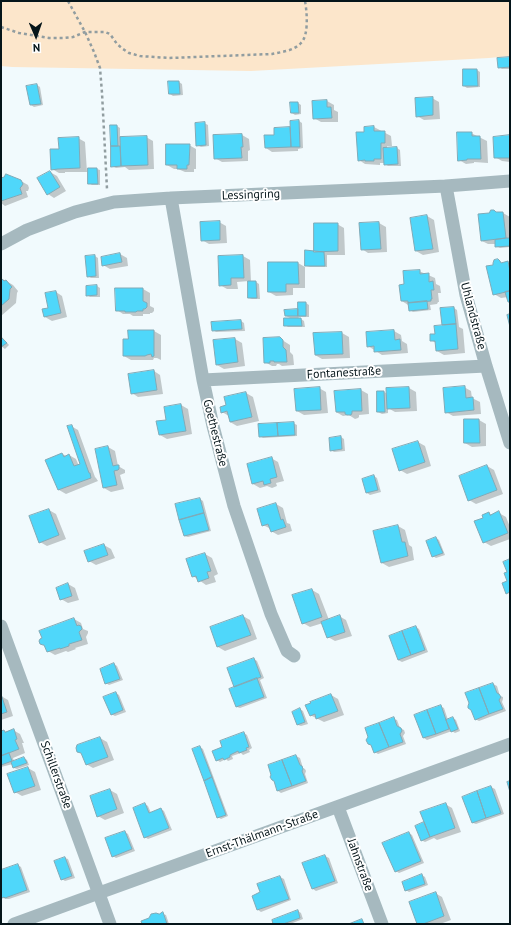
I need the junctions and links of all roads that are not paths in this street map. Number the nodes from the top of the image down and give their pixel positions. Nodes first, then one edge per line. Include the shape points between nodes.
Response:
1 (510, 182) edge
2 (446, 186) junction
3 (171, 198) junction
4 (1, 244) edge
5 (486, 366) junction
6 (203, 380) junction
7 (510, 443) edge
8 (1, 626) edge
9 (294, 656) dead end
10 (510, 744) edge
11 (338, 807) junction
12 (99, 893) junction
13 (14, 924) edge
14 (110, 924) edge
15 (382, 924) edge

1 - 2 street, Lessingring
2 - 3 street, Lessingring
2 - 5 street, Uhlandstraße via 466,295
3 - 4 street, Lessingring via 108,203 68,214 27,230
3 - 6 street, Goethestraße
5 - 6 street, Fontanestraße
5 - 7 street, Uhlandstraße
6 - 9 street, Goethestraße via 234,506 271,614 287,651
8 - 12 street, Schillerstraße
10 - 11 street, Ernst-Thälmann-Straße
11 - 12 street, Ernst-Thälmann-Straße
11 - 15 street, Jahnstraße
12 - 13 street, Ernst-Thälmann-Straße
12 - 14 street, Schillerstraße

